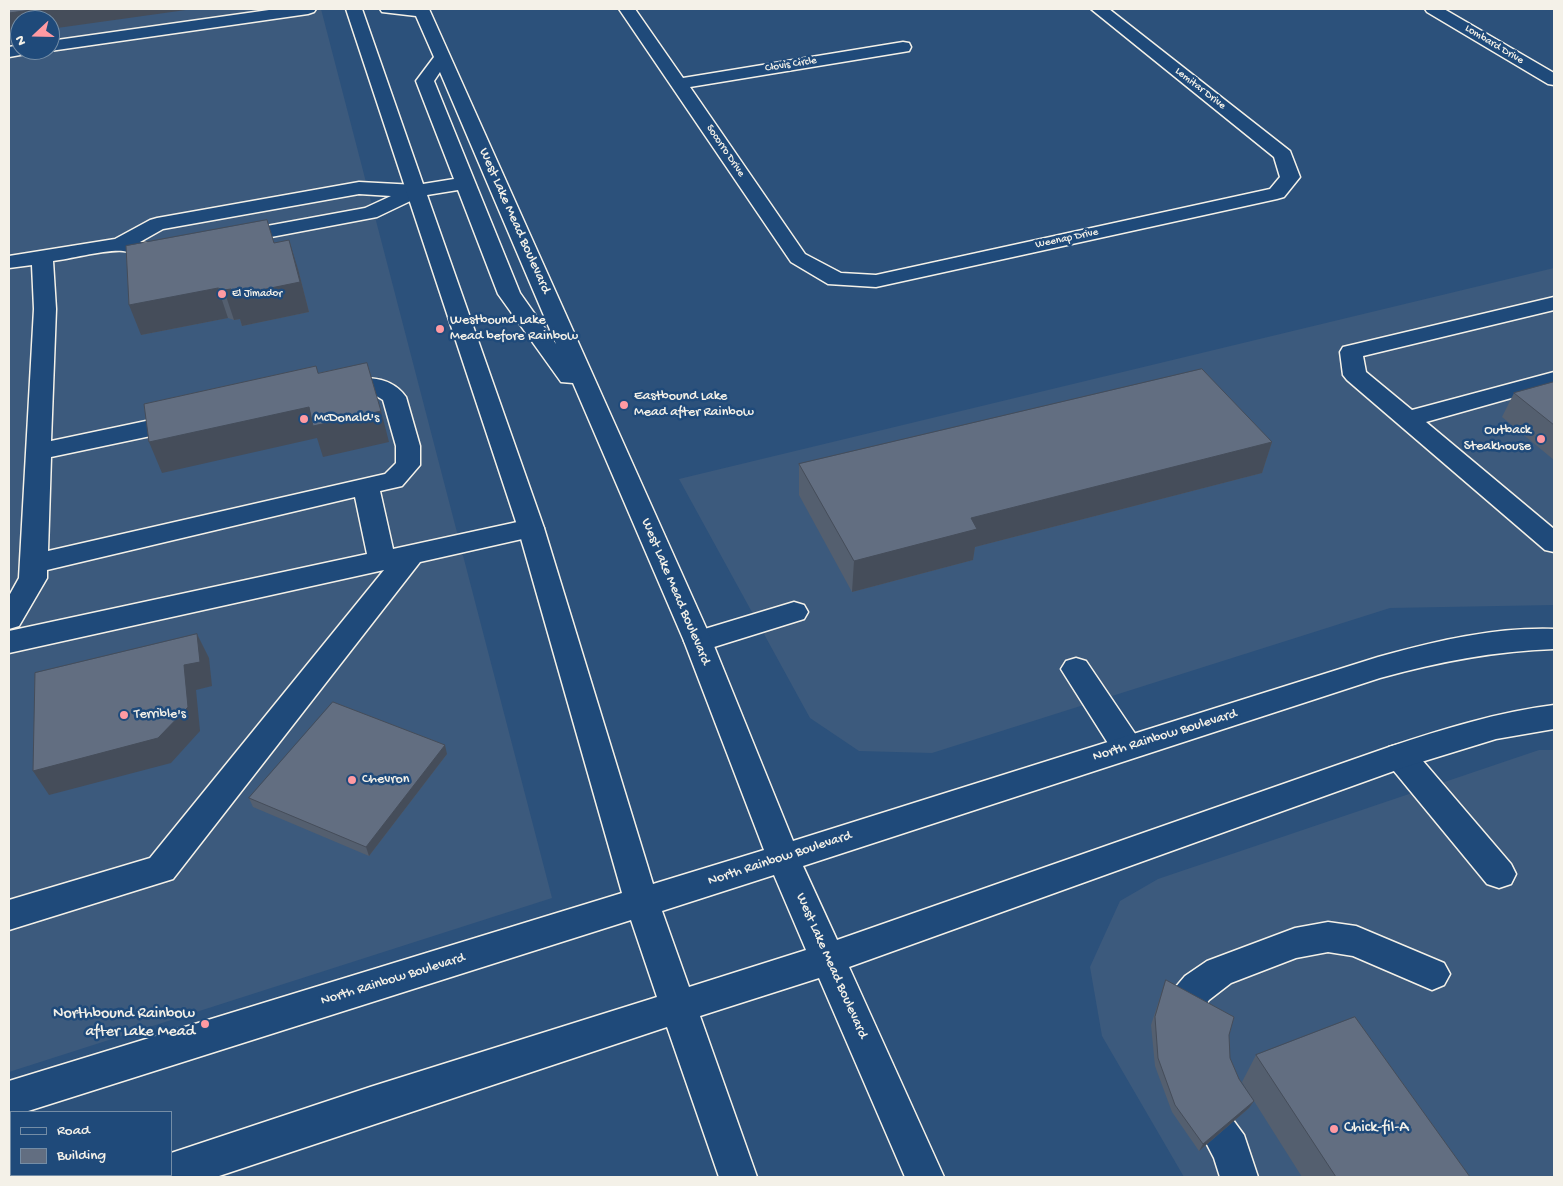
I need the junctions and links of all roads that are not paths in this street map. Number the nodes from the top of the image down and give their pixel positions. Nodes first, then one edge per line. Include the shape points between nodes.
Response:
1 (308, 9) edge
2 (354, 9) edge
3 (388, 9) edge
4 (627, 9) edge
5 (1098, 9) edge
6 (1433, 9) edge
7 (421, 10) edge
8 (60, 45) edge
9 (903, 47) dead end
10 (442, 57) junction
11 (1554, 80) edge
12 (678, 84) junction
13 (1290, 178) joint
14 (465, 183) junction
15 (416, 192) junction
16 (216, 241) edge
17 (121, 244) junction
18 (188, 246) edge
19 (42, 257) junction
20 (9, 262) edge
21 (836, 279) joint
22 (1549, 311) edge
23 (1554, 379) edge
24 (310, 395) edge
25 (204, 417) edge
26 (600, 419) junction
27 (1408, 419) junction
28 (39, 452) junction
29 (367, 493) junction
30 (531, 528) junction
31 (1554, 543) edge
32 (397, 557) junction
33 (34, 571) junction
34 (794, 612) dead end
35 (9, 619) edge
36 (1554, 639) edge
37 (698, 641) junction
38 (9, 642) edge
39 (1076, 670) dead end
40 (1554, 717) edge
41 (1127, 747) junction
42 (1400, 756) junction
43 (783, 858) junction
44 (1499, 874) dead end
45 (642, 903) junction
46 (9, 914) edge
47 (827, 959) junction
48 (1432, 974) dead end
49 (1187, 1001) edge
50 (678, 1007) junction
51 (9, 1099) edge
52 (1220, 1133) edge
53 (172, 1173) edge
54 (738, 1177) edge
55 (925, 1177) edge
56 (1239, 1177) edge

1 - 8 main road
2 - 15 main road
3 - 7 main road
4 - 12 main road, Socorro Drive
5 - 13 main road, Lemitar Drive via 1283,156
6 - 11 main road, Lombard Drive
7 - 10 main road, West Lake Mead Boulevard
9 - 12 main road, Clovis Circle
10 - 14 main road via 425,81
10 - 26 main road, West Lake Mead Boulevard
12 - 21 main road, Socorro Drive via 798,258
13 - 21 main road, Weenap Drive via 1277,192 876,281
14 - 15 main road
14 - 26 main road via 509,294
15 - 16 main road via 370,213
15 - 17 main road via 359,188 225,211 157,224
15 - 30 main road
17 - 18 main road via 159,252
17 - 19 main road
19 - 20 main road
19 - 28 main road via 45,309
22 - 27 main road via 1351,352 1355,375
23 - 27 main road
24 - 29 main road via 358,384 379,387 394,397 408,446 408,465 393,480
25 - 28 main road
26 - 37 main road, West Lake Mead Boulevard
27 - 31 main road
28 - 33 main road
29 - 32 main road
29 - 33 main road
30 - 32 main road
30 - 45 main road
32 - 38 main road
32 - 46 main road via 161,869
33 - 35 main road
34 - 37 main road
36 - 41 main road, North Rainbow Boulevard via 1474,645 1421,656
37 - 43 main road, West Lake Mead Boulevard
39 - 41 main road
40 - 42 main road via 1491,730
41 - 43 main road, North Rainbow Boulevard
42 - 44 main road
42 - 47 main road
43 - 45 main road, North Rainbow Boulevard
43 - 47 main road, West Lake Mead Boulevard
45 - 50 main road
45 - 51 main road, North Rainbow Boulevard
47 - 50 main road
47 - 55 main road, West Lake Mead Boulevard
48 - 49 main road via 1356,941 1328,937 1296,943 1218,972 1197,988
50 - 53 main road
50 - 54 main road
52 - 56 main road via 1230,1148

